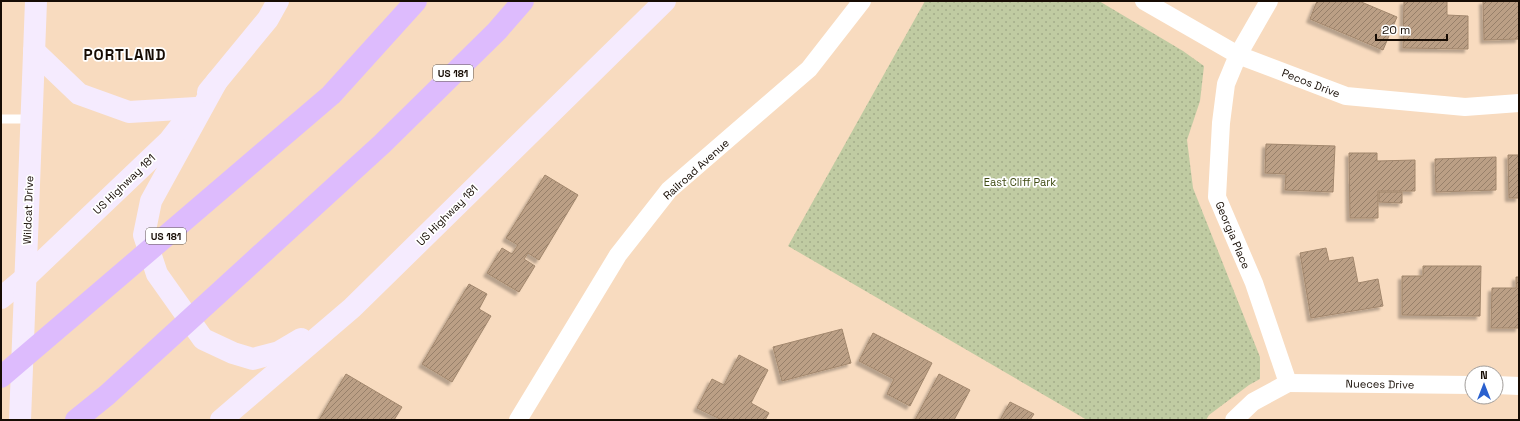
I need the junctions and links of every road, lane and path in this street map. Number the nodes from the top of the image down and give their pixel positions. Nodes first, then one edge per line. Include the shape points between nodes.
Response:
1 (36, 1) edge
2 (278, 1) edge
3 (523, 1) edge
4 (665, 1) edge
5 (862, 1) edge
6 (1144, 1) edge
7 (1269, 1) edge
8 (411, 5) edge
9 (34, 52) junction
10 (1238, 55) junction
11 (217, 81) junction
12 (1519, 103) edge
13 (196, 108) junction
14 (1, 119) edge
15 (31, 119) junction
16 (25, 278) junction
17 (1, 298) edge
18 (352, 308) junction
19 (1, 377) edge
20 (1288, 383) junction
21 (1464, 385) edge
22 (1504, 385) edge
23 (1519, 386) edge
24 (20, 420) edge
25 (76, 420) edge
26 (221, 420) edge
27 (518, 420) edge
28 (1234, 420) edge

1 - 9 main road, Wildcat Drive
2 - 11 main road, US Highway 181 via 268,19
3 - 25 highway, US 181 via 497,31 382,144 107,395
4 - 18 main road, US Highway 181
5 - 27 street, Railroad Avenue via 808,70 669,190 618,255
6 - 10 street, Pecos Drive
7 - 10 street, Georgia Place
8 - 19 highway, US 181 via 331,94
9 - 13 main road via 79,94 101,102 130,112
9 - 15 main road, Wildcat Drive
10 - 12 street, Pecos Drive via 1346,96 1465,107
10 - 20 street, Georgia Place via 1226,84 1217,197 1254,283
11 - 13 main road, US Highway 181
11 - 18 main road via 151,201 144,235 157,274 203,340 253,359 279,352
13 - 16 main road, US Highway 181 via 169,141
14 - 15 lane
15 - 16 main road, Wildcat Drive
16 - 17 main road, US Highway 181
16 - 24 main road, Wildcat Drive
18 - 26 main road, US Highway 181
20 - 21 street, Nueces Drive
20 - 28 street via 1253,402
22 - 23 street

